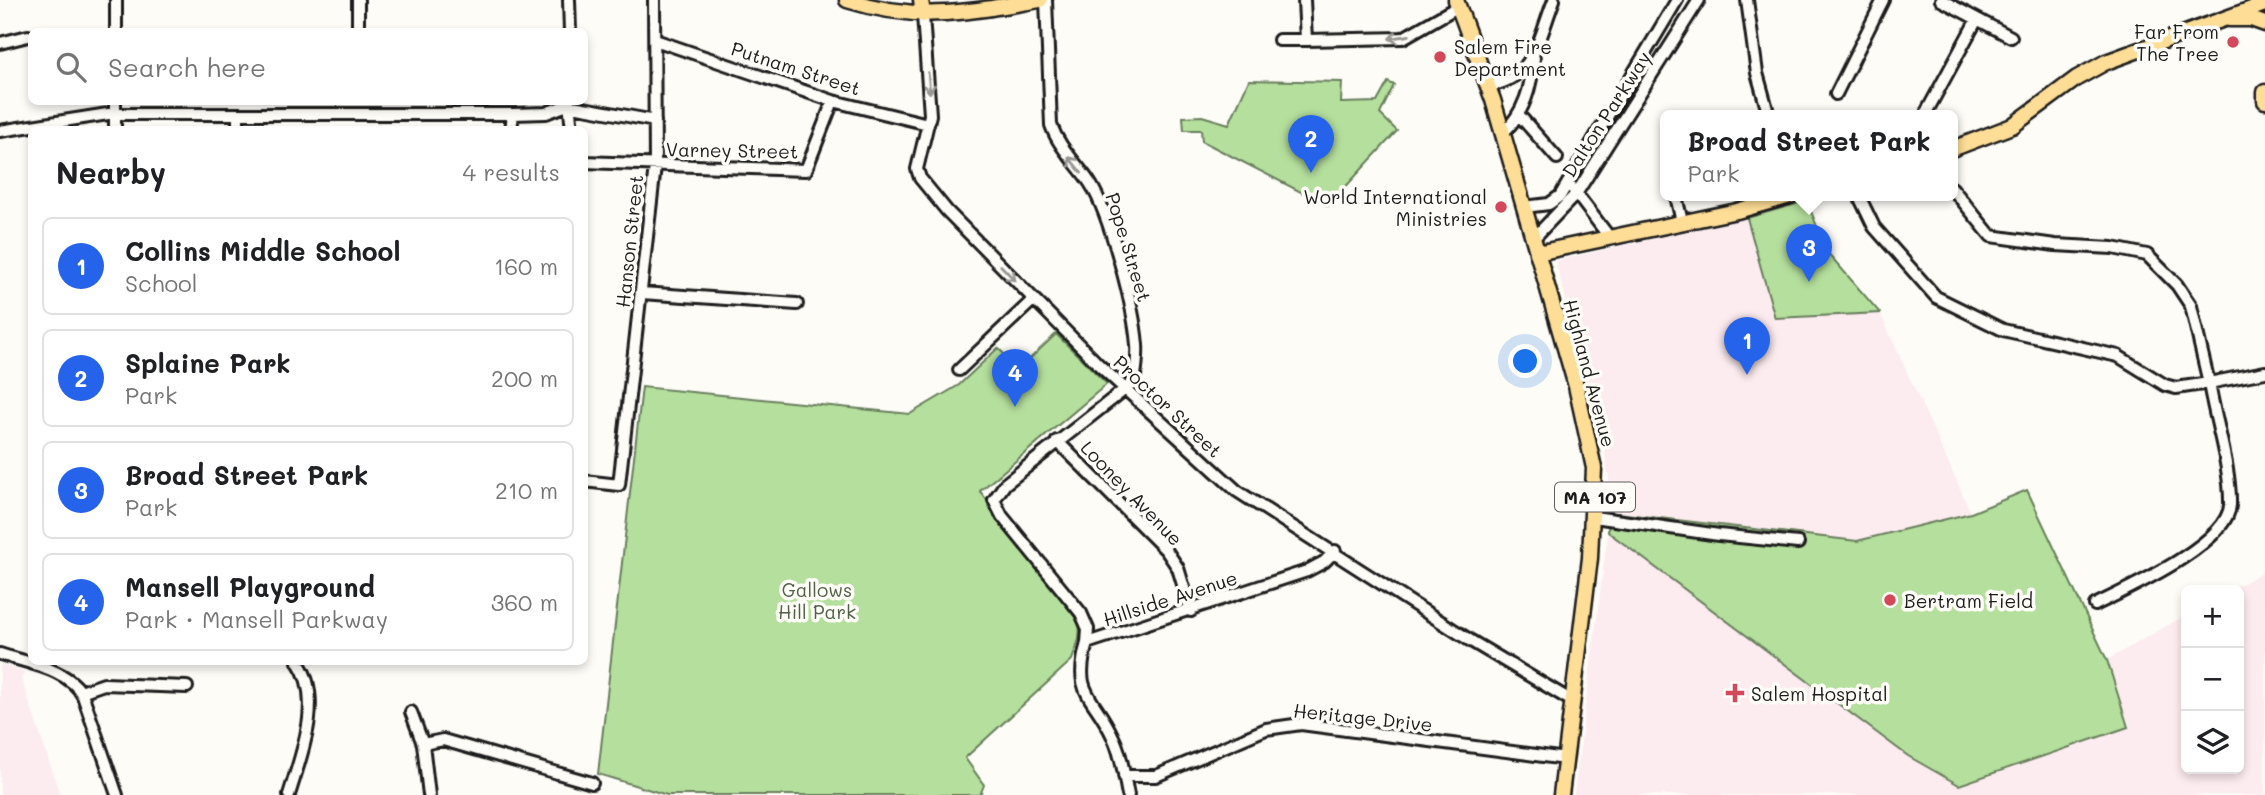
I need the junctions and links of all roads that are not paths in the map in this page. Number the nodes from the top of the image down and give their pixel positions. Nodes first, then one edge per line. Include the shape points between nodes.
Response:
1 (116, 0) edge
2 (358, 0) edge
3 (569, 0) edge
4 (654, 0) edge
5 (847, 0) edge
6 (1040, 0) edge
7 (1046, 0) edge
8 (1304, 0) edge
9 (1554, 0) edge
10 (1677, 0) edge
11 (1699, 0) edge
12 (1747, 0) edge
13 (1883, 0) edge
14 (1941, 0) edge
15 (1458, 3) edge
16 (2255, 4) edge
17 (2265, 4) edge
18 (922, 7) edge
19 (2217, 20) junction
20 (1976, 21) junction
21 (2265, 24) edge
22 (116, 28) edge
23 (358, 28) edge
24 (570, 28) edge
25 (28, 36) dead end
26 (2011, 37) dead end
27 (655, 40) junction
28 (1279, 40) dead end
29 (1306, 40) junction
30 (0, 43) edge
31 (1534, 52) junction
32 (1489, 86) junction
33 (2265, 92) edge
34 (1836, 94) dead end
35 (833, 101) junction
36 (2265, 101) edge
37 (116, 105) edge
38 (362, 105) edge
39 (530, 105) edge
40 (564, 105) edge
41 (568, 105) edge
42 (578, 105) edge
43 (1767, 110) edge
44 (1928, 110) edge
45 (115, 114) junction
46 (513, 114) junction
47 (529, 114) junction
48 (238, 115) junction
49 (418, 115) junction
50 (1519, 115) junction
51 (313, 116) junction
52 (363, 116) junction
53 (655, 121) junction
54 (928, 124) junction
55 (34, 126) edge
56 (115, 126) edge
57 (238, 126) edge
58 (312, 126) edge
59 (417, 126) edge
60 (512, 126) edge
61 (571, 126) edge
62 (28, 127) edge
63 (0, 131) edge
64 (1503, 133) junction
65 (1958, 147) edge
66 (1557, 158) dead end
67 (588, 162) edge
68 (654, 166) junction
69 (1568, 183) junction
70 (1576, 194) junction
71 (1958, 195) edge
72 (1677, 201) edge
73 (1770, 201) edge
74 (1861, 201) edge
75 (1524, 207) junction
76 (1682, 222) junction
77 (1610, 237) junction
78 (1535, 246) junction
79 (642, 293) junction
80 (1034, 299) junction
81 (797, 304) dead end
82 (959, 370) dead end
83 (2265, 372) edge
84 (2209, 383) junction
85 (1127, 388) junction
86 (1057, 441) junction
87 (588, 481) edge
88 (1594, 517) junction
89 (1798, 543) dead end
90 (1335, 551) junction
91 (2095, 606) dead end
92 (1191, 611) junction
93 (1087, 643) junction
94 (0, 654) edge
95 (28, 663) edge
96 (32, 665) edge
97 (62, 665) edge
98 (300, 665) edge
99 (59, 674) junction
100 (187, 687) dead end
101 (81, 692) junction
102 (1572, 701) junction
103 (411, 712) dead end
104 (423, 744) junction
105 (1566, 758) junction
106 (1124, 775) junction
107 (592, 783) dead end
108 (117, 795) edge
109 (289, 795) edge
110 (429, 795) edge
111 (1128, 795) edge
112 (1561, 795) edge

1 - 22 street
2 - 23 street
3 - 24 street
4 - 27 street, Hanson Street
5 - 18 main road via 894,12
6 - 18 main road via 958,13
85 -> 7 street, Pope Street via 1134,382 1137,347 1120,267 1094,191 1051,125
8 - 29 street
9 - 31 street
10 - 69 street, Dalton Parkway
11 - 70 street, Dalton Parkway
12 - 43 street
13 - 34 street
14 - 20 street
15 -> 29 street via 1403,38
15 - 32 main road, MA 107
16 - 17 main road
16 - 19 main road
18 -> 54 street, Proctor Street via 931,104
19 - 21 main road via 2238,18
19 - 65 main road via 2106,62 2012,126
20 - 26 street
20 - 44 street
25 - 30 street
27 - 35 street, Putnam Street
27 - 53 street, Hanson Street
28 - 29 street
31 - 32 street via 1516,76
31 - 50 street via 1531,84
32 - 64 main road, MA 107
33 - 36 main road
35 - 54 street, Putnam Street
35 - 68 street, Varney Street via 806,170
37 - 45 street
38 - 52 street
39 - 47 street
40 - 47 street
41 - 61 street
42 - 53 street
45 - 48 street
45 - 55 street
45 - 56 street
46 - 47 street
46 - 49 street
46 - 60 street
48 - 51 street
48 - 57 street
49 - 52 street
49 - 59 street
50 - 64 street
50 - 66 street
51 - 52 street
51 - 58 street
53 - 68 street, Hanson Street
54 -> 80 street, Proctor Street via 917,160 920,178
62 - 63 street
64 - 75 main road, Highland Avenue / MA 107
67 - 68 street, Varney Street
68 - 79 street, Hanson Street
69 - 70 street
69 - 75 street, Dalton Parkway via 1554,202
70 - 77 street
70 - 78 street, Dalton Parkway
71 - 84 street via 1991,236 2133,251 2156,262 2191,306
72 - 76 street
73 - 76 main road
74 - 84 street via 1874,227 1936,297 2003,330 2118,356 2176,388
75 - 78 main road, Highland Avenue / MA 107
76 - 77 main road
77 - 78 main road
78 - 88 main road, Highland Avenue / MA 107 via 1591,446
79 - 81 street
79 - 87 street, Hanson Street via 619,485
80 - 82 street
80 - 85 street, Proctor Street
83 - 84 street
84 - 91 street via 2228,491 2227,518 2212,538 2197,548
85 - 86 street
85 - 90 street, Proctor Street via 1237,491
86 - 92 street, Looney Avenue via 1166,550 1178,568
86 - 93 street via 1005,484 994,499 1002,516 1081,613 1088,629
88 - 89 street
88 - 102 main road, Highland Avenue / MA 107
90 - 92 street, Hillside Avenue via 1307,571
90 - 102 street, Proctor Street
92 - 93 street, Hillside Avenue
93 - 106 street, Hillside Avenue via 1081,681 1116,742
94 - 95 street
96 - 99 street
97 - 99 street
98 - 109 street via 307,679 310,707
99 - 101 street
100 - 101 street via 104,684
101 - 108 street
102 - 105 main road, Highland Avenue / MA 107
103 - 104 street
104 - 107 street via 443,740
104 - 110 street
105 - 106 street, Heritage Drive via 1301,724 1266,729 1156,776
105 - 112 main road, Highland Avenue / MA 107
106 - 111 street, Hillside Avenue

